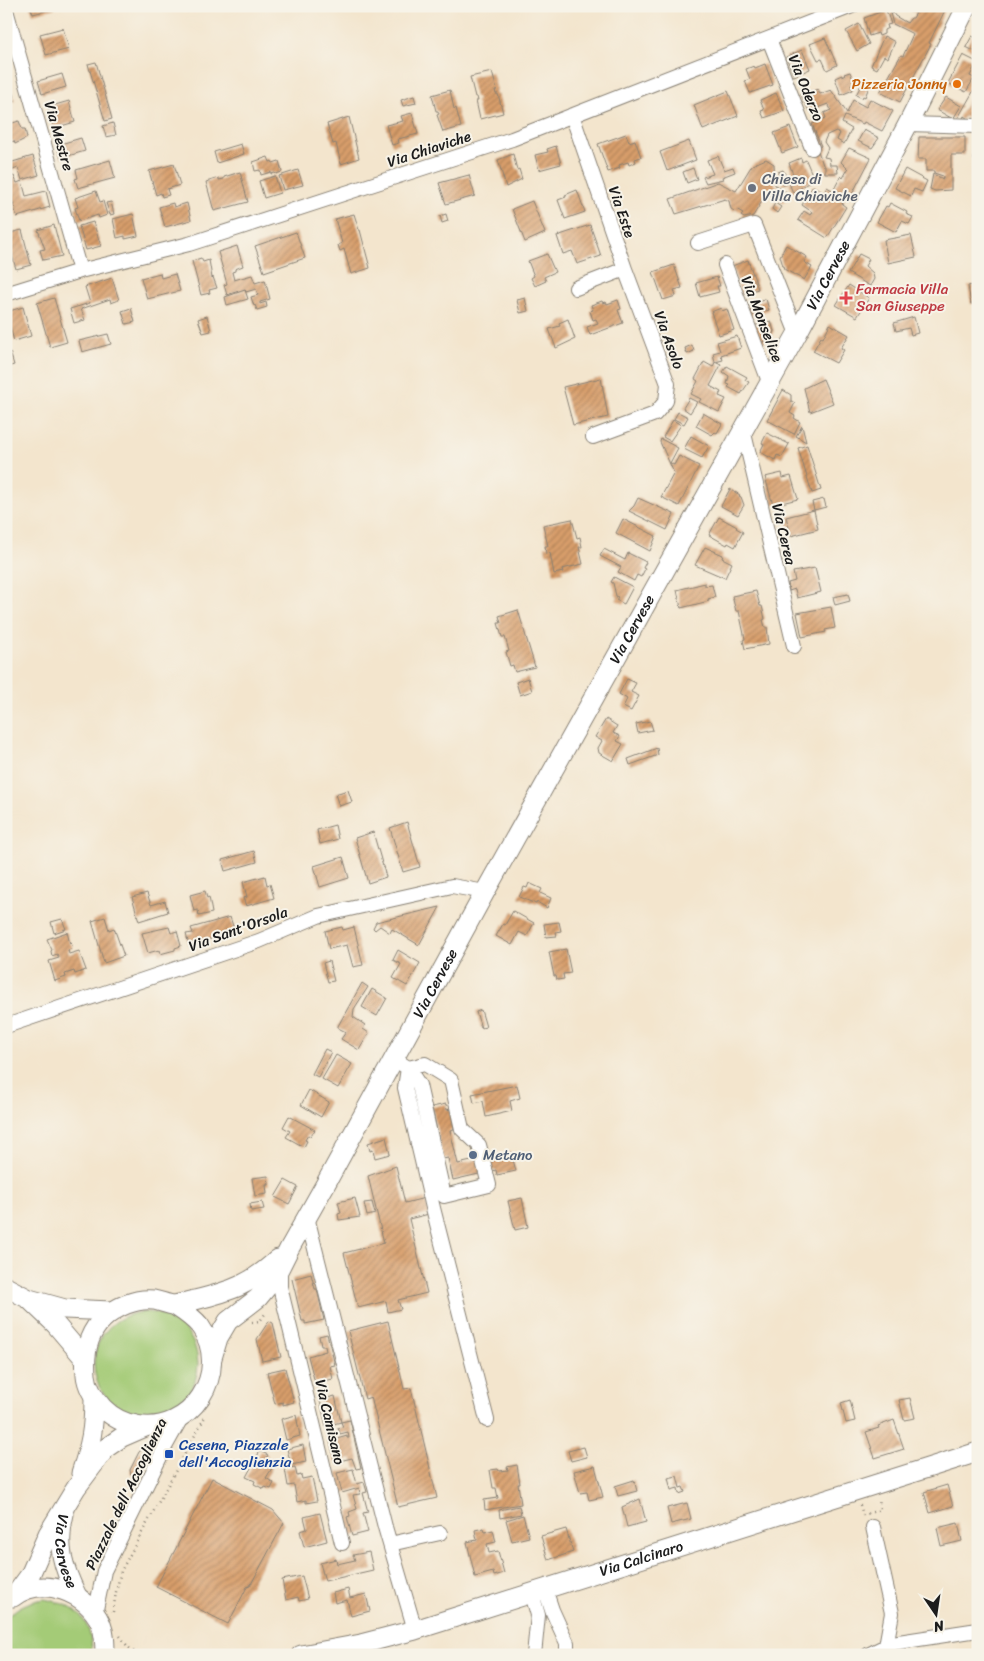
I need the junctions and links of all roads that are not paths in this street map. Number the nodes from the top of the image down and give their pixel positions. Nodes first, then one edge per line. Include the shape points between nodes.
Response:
1 (852, 6) edge
2 (967, 6) edge
3 (6, 10) edge
4 (769, 39) junction
5 (572, 115) junction
6 (908, 124) junction
7 (978, 126) edge
8 (812, 148) dead end
9 (698, 243) dead end
10 (725, 265) dead end
11 (625, 269) junction
12 (80, 271) junction
13 (576, 288) dead end
14 (6, 294) edge
15 (797, 334) junction
16 (770, 384) junction
17 (743, 429) junction
18 (593, 437) dead end
19 (794, 646) dead end
20 (485, 892) junction
21 (6, 1026) edge
22 (401, 1064) junction
23 (307, 1217) junction
24 (289, 1249) junction
25 (280, 1267) junction
26 (6, 1287) edge
27 (258, 1298) junction
28 (29, 1299) junction
29 (174, 1305) junction
30 (286, 1309) junction
31 (111, 1311) junction
32 (84, 1358) junction
33 (212, 1358) junction
34 (94, 1398) junction
35 (181, 1418) junction
36 (487, 1420) dead end
37 (145, 1427) junction
38 (978, 1452) edge
39 (71, 1496) junction
40 (873, 1527) dead end
41 (440, 1533) dead end
42 (342, 1543) dead end
43 (390, 1544) junction
44 (538, 1592) junction
45 (77, 1596) junction
46 (11, 1598) edge
47 (95, 1614) junction
48 (415, 1630) junction
49 (978, 1630) edge
50 (105, 1646) edge
51 (886, 1646) junction
52 (362, 1650) edge
53 (120, 1655) edge
54 (301, 1655) edge
55 (534, 1655) edge
56 (567, 1655) edge
57 (868, 1655) edge

1 - 4 street, Via Chiaviche
2 - 6 main road, Via Cervese
3 - 12 street, Via Mestre
4 - 5 street, Via Chiaviche
4 - 8 street, Via Oderzo
5 - 11 street, Via Este
5 - 12 street, Via Chiaviche via 512,139 198,241
6 - 7 street
6 - 15 main road, Via Cervese
9 - 15 street via 754,225
10 - 16 street, Via Monselice
11 - 13 street
11 - 18 street, Via Asolo via 668,384 666,402 655,414
12 - 14 street, Via Chiaviche
15 - 16 main road, Via Cervese
16 - 17 main road, Via Cervese
17 - 19 street, Via Cerea
17 - 20 main road, Via Cervese
20 - 21 street, Via Sant'Orsola via 452,886 318,916 259,941
20 - 22 main road, Via Cervese
22 - 22 street via 419,1085 444,1196 489,1185 480,1145 462,1129 451,1080 425,1064
22 - 23 main road, Via Cervese
22 - 36 street via 433,1208
23 - 24 main road, Via Cervese
23 - 43 street
24 - 25 main road, Via Cervese
24 - 29 main road, Via Cervese via 247,1283 227,1292
25 - 27 main road, Via Cervese
25 - 30 street, Via Camisano via 280,1287
26 - 28 main road
27 - 30 street
27 - 33 main road, Via Cervese via 228,1322 218,1338
28 - 31 main road via 65,1310
28 - 32 main road
29 - 31 main road via 153,1300 131,1302
29 - 33 main road via 200,1326
30 - 42 street, Via Camisano
31 - 32 main road via 88,1340
32 - 34 main road via 86,1379
33 - 35 main road via 203,1396
34 - 37 main road via 108,1413 125,1423
34 - 39 main road, Via Cervese via 92,1441
35 - 37 main road via 164,1425
35 - 47 street, Piazzale dell'Accoglienza via 104,1571
37 - 39 main road, Via Cervese via 106,1448
38 - 44 main road, Via Calcinaro
39 - 45 main road, Via Cervese via 60,1530 60,1545 67,1576
39 - 46 main road, Via Cervese via 48,1534 30,1575
40 - 51 street via 892,1613
41 - 43 street
43 - 48 street
44 - 48 main road, Via Calcinaro
44 - 55 street
44 - 56 street via 552,1610 567,1643
45 - 46 main road via 47,1587 31,1588
45 - 47 main road
47 - 50 main road
48 - 52 main road, Via Calcinaro
49 - 51 street
50 - 53 main road
51 - 57 street
52 - 54 main road, Via Calcinaro

